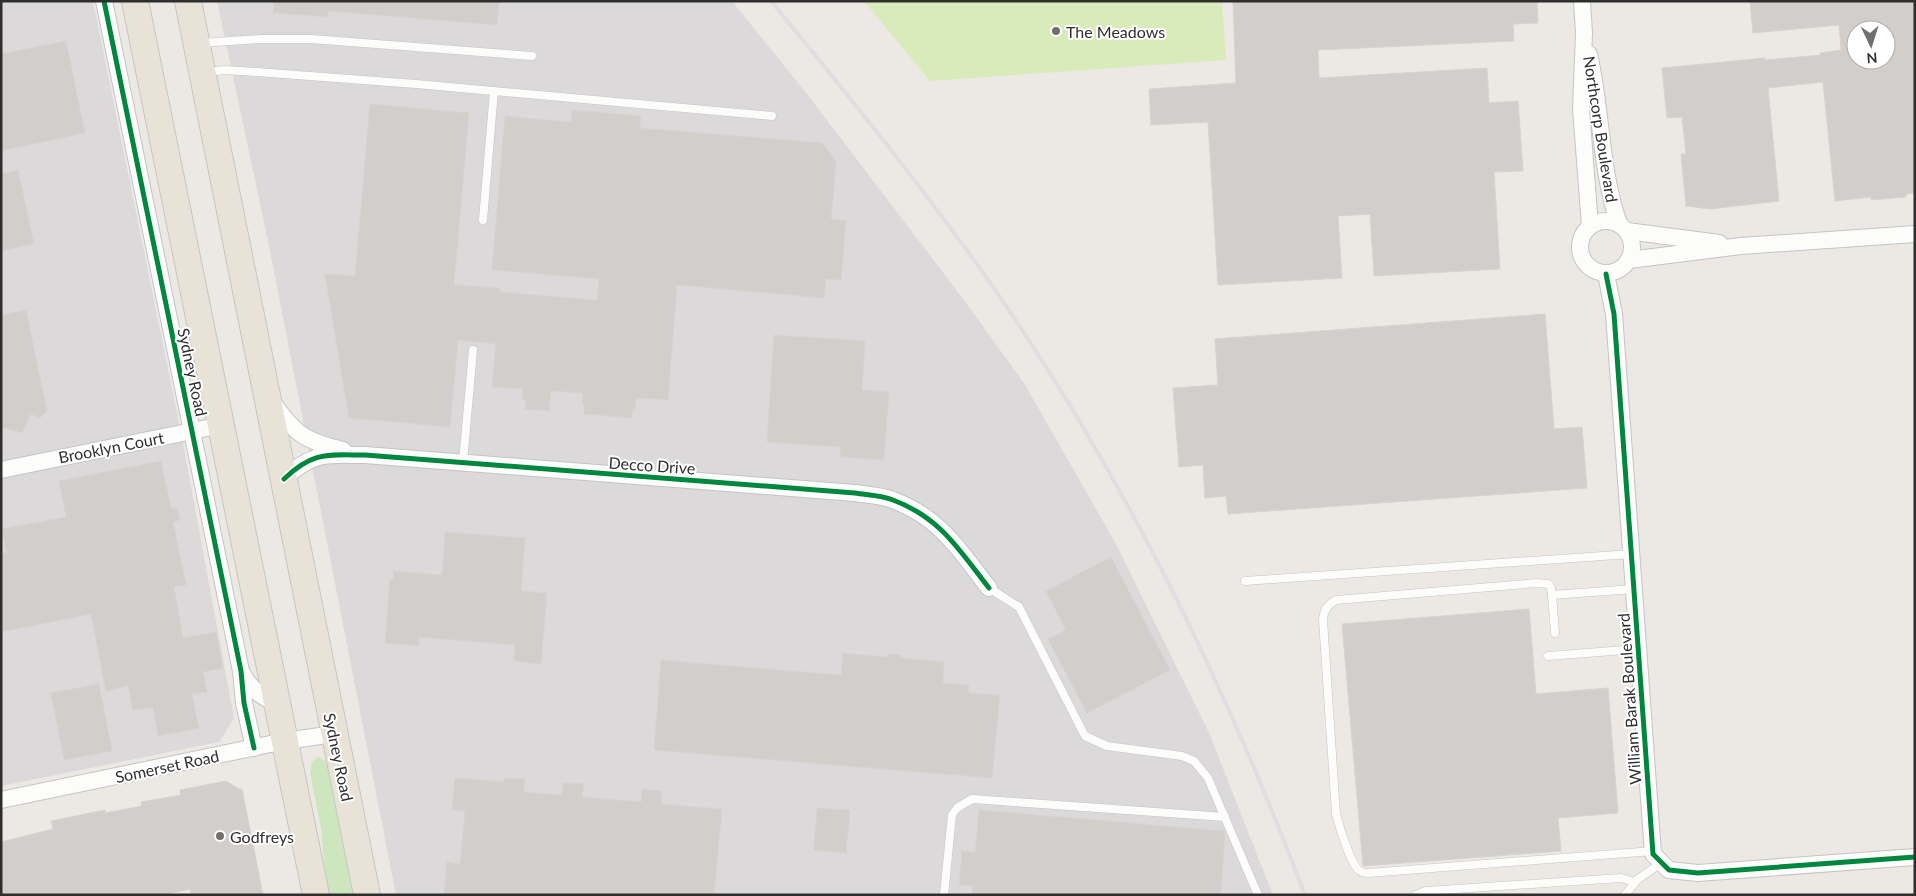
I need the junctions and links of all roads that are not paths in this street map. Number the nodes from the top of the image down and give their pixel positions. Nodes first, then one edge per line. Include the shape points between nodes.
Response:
1 (104, 1) edge
2 (136, 1) edge
3 (188, 1) edge
4 (1582, 1) edge
5 (1584, 33) junction
6 (197, 43) junction
7 (532, 56) dead end
8 (202, 72) junction
9 (494, 91) junction
10 (772, 116) dead end
11 (483, 220) dead end
12 (1590, 226) junction
13 (1623, 228) junction
14 (1915, 234) edge
15 (1741, 246) junction
16 (1630, 260) junction
17 (1606, 274) junction
18 (473, 350) dead end
19 (267, 395) junction
20 (222, 425) junction
21 (192, 432) junction
22 (365, 455) junction
23 (463, 462) junction
24 (1, 470) edge
25 (284, 479) junction
26 (1631, 554) junction
27 (1245, 581) dead end
28 (989, 588) joint
29 (1634, 589) junction
30 (1552, 595) junction
31 (1555, 634) dead end
32 (1638, 649) junction
33 (1548, 656) dead end
34 (241, 671) junction
35 (277, 704) junction
36 (334, 734) junction
37 (285, 742) junction
38 (254, 748) junction
39 (1, 800) edge
40 (1225, 817) junction
41 (1657, 857) junction
42 (1915, 857) edge
43 (1636, 880) junction
44 (1437, 892) edge
45 (316, 895) edge
46 (367, 895) edge
47 (944, 895) edge
48 (1258, 895) edge
49 (1416, 895) edge
50 (1625, 895) edge

1 - 21 street, Sydney Road
2 - 20 highway, Sydney Road
3 - 6 highway, Sydney Road
4 - 5 street, Northcorp Boulevard
5 - 12 street, Northcorp Boulevard via 1581,109
5 - 13 street, Northcorp Boulevard via 1595,80 1611,200
6 - 7 lane via 311,38
6 - 8 highway, Sydney Road
8 - 9 lane via 257,72
8 - 19 highway, Sydney Road
9 - 10 lane
9 - 11 lane
12 - 13 street, Northcorp Boulevard via 1604,221
12 - 17 street, Northcorp Boulevard via 1581,240 1581,256 1591,269
13 - 15 street, Northcorp Boulevard
13 - 16 street, Northcorp Boulevard via 1633,245
14 - 15 street, Northcorp Boulevard
15 - 16 street, Northcorp Boulevard
16 - 17 street, Northcorp Boulevard via 1620,270
17 - 26 street, William Barak Boulevard via 1614,314
18 - 23 lane
19 - 22 street, Decco Drive via 289,425 311,441
19 - 25 highway, Sydney Road
20 - 21 street, Brooklyn Court
20 - 35 highway, Sydney Road
21 - 24 street, Brooklyn Court
21 - 34 street, Sydney Road
22 - 23 street, Decco Drive
22 - 25 street, Decco Drive via 317,457 303,462
23 - 28 street, Decco Drive via 855,493 891,499 922,513 942,529
25 - 36 highway, Sydney Road
26 - 27 lane
26 - 29 street, William Barak Boulevard
28 - 40 lane via 1019,607 1085,736 1107,746 1182,756 1194,761 1208,778
29 - 30 lane
29 - 32 street, William Barak Boulevard
30 - 31 lane
30 - 41 lane via 1549,584 1537,583 1336,600 1328,604 1322,620 1336,814 1340,828 1356,866 1360,872 1368,873
32 - 33 lane
32 - 41 street, William Barak Boulevard
34 - 35 street, Sydney Road via 256,693
34 - 38 street, Sydney Road
35 - 37 highway, Sydney Road
36 - 37 street, Somerset Road
36 - 46 highway, Sydney Road
37 - 38 street, Somerset Road
37 - 45 highway, Sydney Road
38 - 39 street, Somerset Road
40 - 47 lane via 972,799 952,815
40 - 48 lane
41 - 42 street via 1669,870 1698,873
41 - 43 lane
43 - 44 lane via 1620,878
43 - 50 lane
44 - 49 lane via 1426,891

